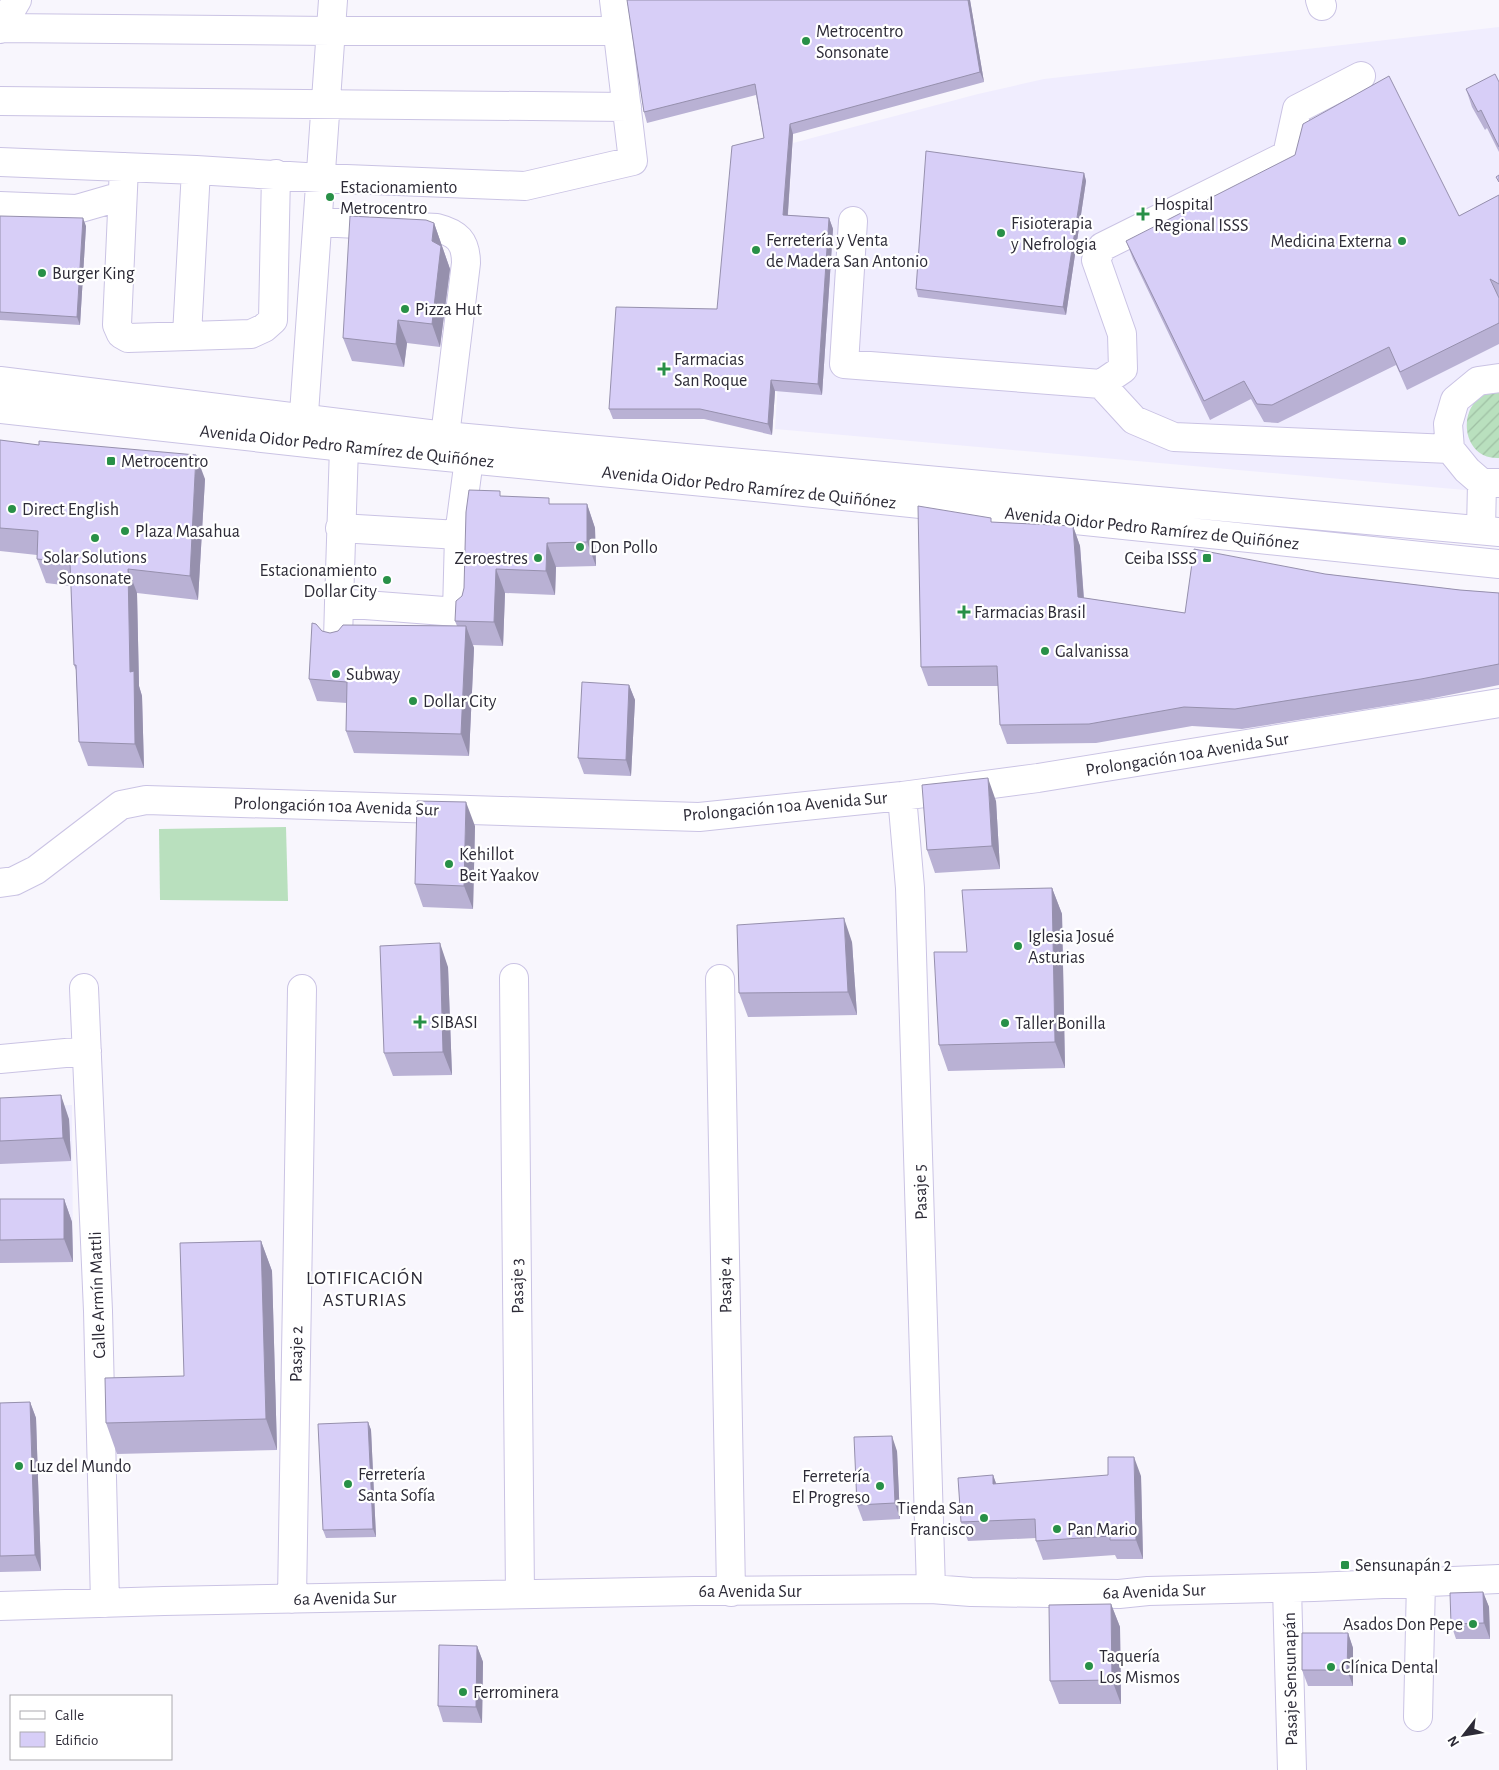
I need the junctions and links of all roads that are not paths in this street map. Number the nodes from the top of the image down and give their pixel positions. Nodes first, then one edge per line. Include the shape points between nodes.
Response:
1 (17, 0) edge
2 (333, 0) edge
3 (614, 0) edge
4 (0, 28) edge
5 (331, 31) junction
6 (618, 31) junction
7 (1361, 76) dead end
8 (0, 100) edge
9 (326, 103) junction
10 (627, 107) junction
11 (0, 162) edge
12 (124, 167) junction
13 (196, 170) junction
14 (276, 174) junction
15 (321, 178) junction
16 (122, 196) junction
17 (0, 206) edge
18 (318, 222) junction
19 (853, 222) dead end
20 (187, 335) junction
21 (1499, 378) edge
22 (0, 381) edge
23 (1101, 384) junction
24 (0, 409) edge
25 (303, 431) junction
26 (445, 436) junction
27 (344, 447) junction
28 (1450, 449) junction
29 (469, 460) junction
30 (1491, 483) edge
31 (340, 528) junction
32 (1490, 531) edge
33 (459, 535) junction
34 (1499, 564) edge
35 (339, 603) junction
36 (338, 640) edge
37 (1499, 703) edge
38 (902, 796) junction
39 (0, 883) edge
40 (514, 978) dead end
41 (720, 979) dead end
42 (84, 988) dead end
43 (302, 989) dead end
44 (87, 1051) junction
45 (0, 1059) edge
46 (1499, 1579) edge
47 (1421, 1581) junction
48 (1288, 1588) junction
49 (931, 1589) junction
50 (731, 1592) junction
51 (520, 1594) junction
52 (292, 1598) junction
53 (105, 1603) junction
54 (0, 1606) edge
55 (1418, 1717) dead end
56 (1292, 1770) edge

1 - 4 street
2 - 5 street
3 - 6 street
4 - 5 street
5 - 6 street
5 - 9 street
6 - 10 street
7 - 23 street via 1297,109 1287,155 1102,247 1096,260 1122,334 1123,370
8 - 9 street
9 - 10 street
9 - 15 street
10 - 15 street via 633,161 525,186
11 - 12 street
12 - 13 street
12 - 16 street
13 - 14 street
13 - 20 street
14 - 15 street
14 - 20 street via 273,320 250,334
15 - 18 street
16 - 17 street via 77,208
16 - 20 street via 117,326 128,338
18 - 25 street
18 - 26 street via 437,228 451,231 464,243 466,262
19 - 23 street via 844,364
21 - 28 street via 1478,381 1455,400 1448,424
22 - 25 street, Avenida Oidor Pedro Ramírez de Quiñónez
23 - 28 street via 1134,420 1174,437
24 - 25 street, Avenida Oidor Pedro Ramírez de Quiñónez
25 - 26 street, Avenida Oidor Pedro Ramírez de Quiñónez
25 - 27 street, Avenida Oidor Pedro Ramírez de Quiñónez
26 - 32 street, Avenida Oidor Pedro Ramírez de Quiñónez
27 - 29 street, Avenida Oidor Pedro Ramírez de Quiñónez
27 - 31 street
28 - 30 street via 1467,470
29 - 33 street
29 - 34 street, Avenida Oidor Pedro Ramírez de Quiñónez
30 - 32 street
31 - 33 street
31 - 35 street
33 - 35 street via 457,612
35 - 36 street
37 - 38 street, Prolongación 10a Avenida Sur via 1038,778
38 - 39 street, Prolongación 10a Avenida Sur via 699,817 146,800 122,805 36,870 14,881
38 - 49 street, Pasaje 5 via 911,908
40 - 51 street, Pasaje 3
41 - 50 street, Pasaje 4
42 - 44 street, Calle Armín Mattli
43 - 52 street, Pasaje 2
44 - 45 street
44 - 53 street, Calle Armín Mattli via 98,1311
46 - 47 street, 6a Avenida Sur
47 - 48 street, 6a Avenida Sur
47 - 55 street
48 - 49 street, 6a Avenida Sur via 1119,1594
48 - 56 street, Pasaje Sensunapán
49 - 50 street, 6a Avenida Sur
50 - 51 street, 6a Avenida Sur
51 - 52 street, 6a Avenida Sur
52 - 53 street, 6a Avenida Sur
53 - 54 street, 6a Avenida Sur

